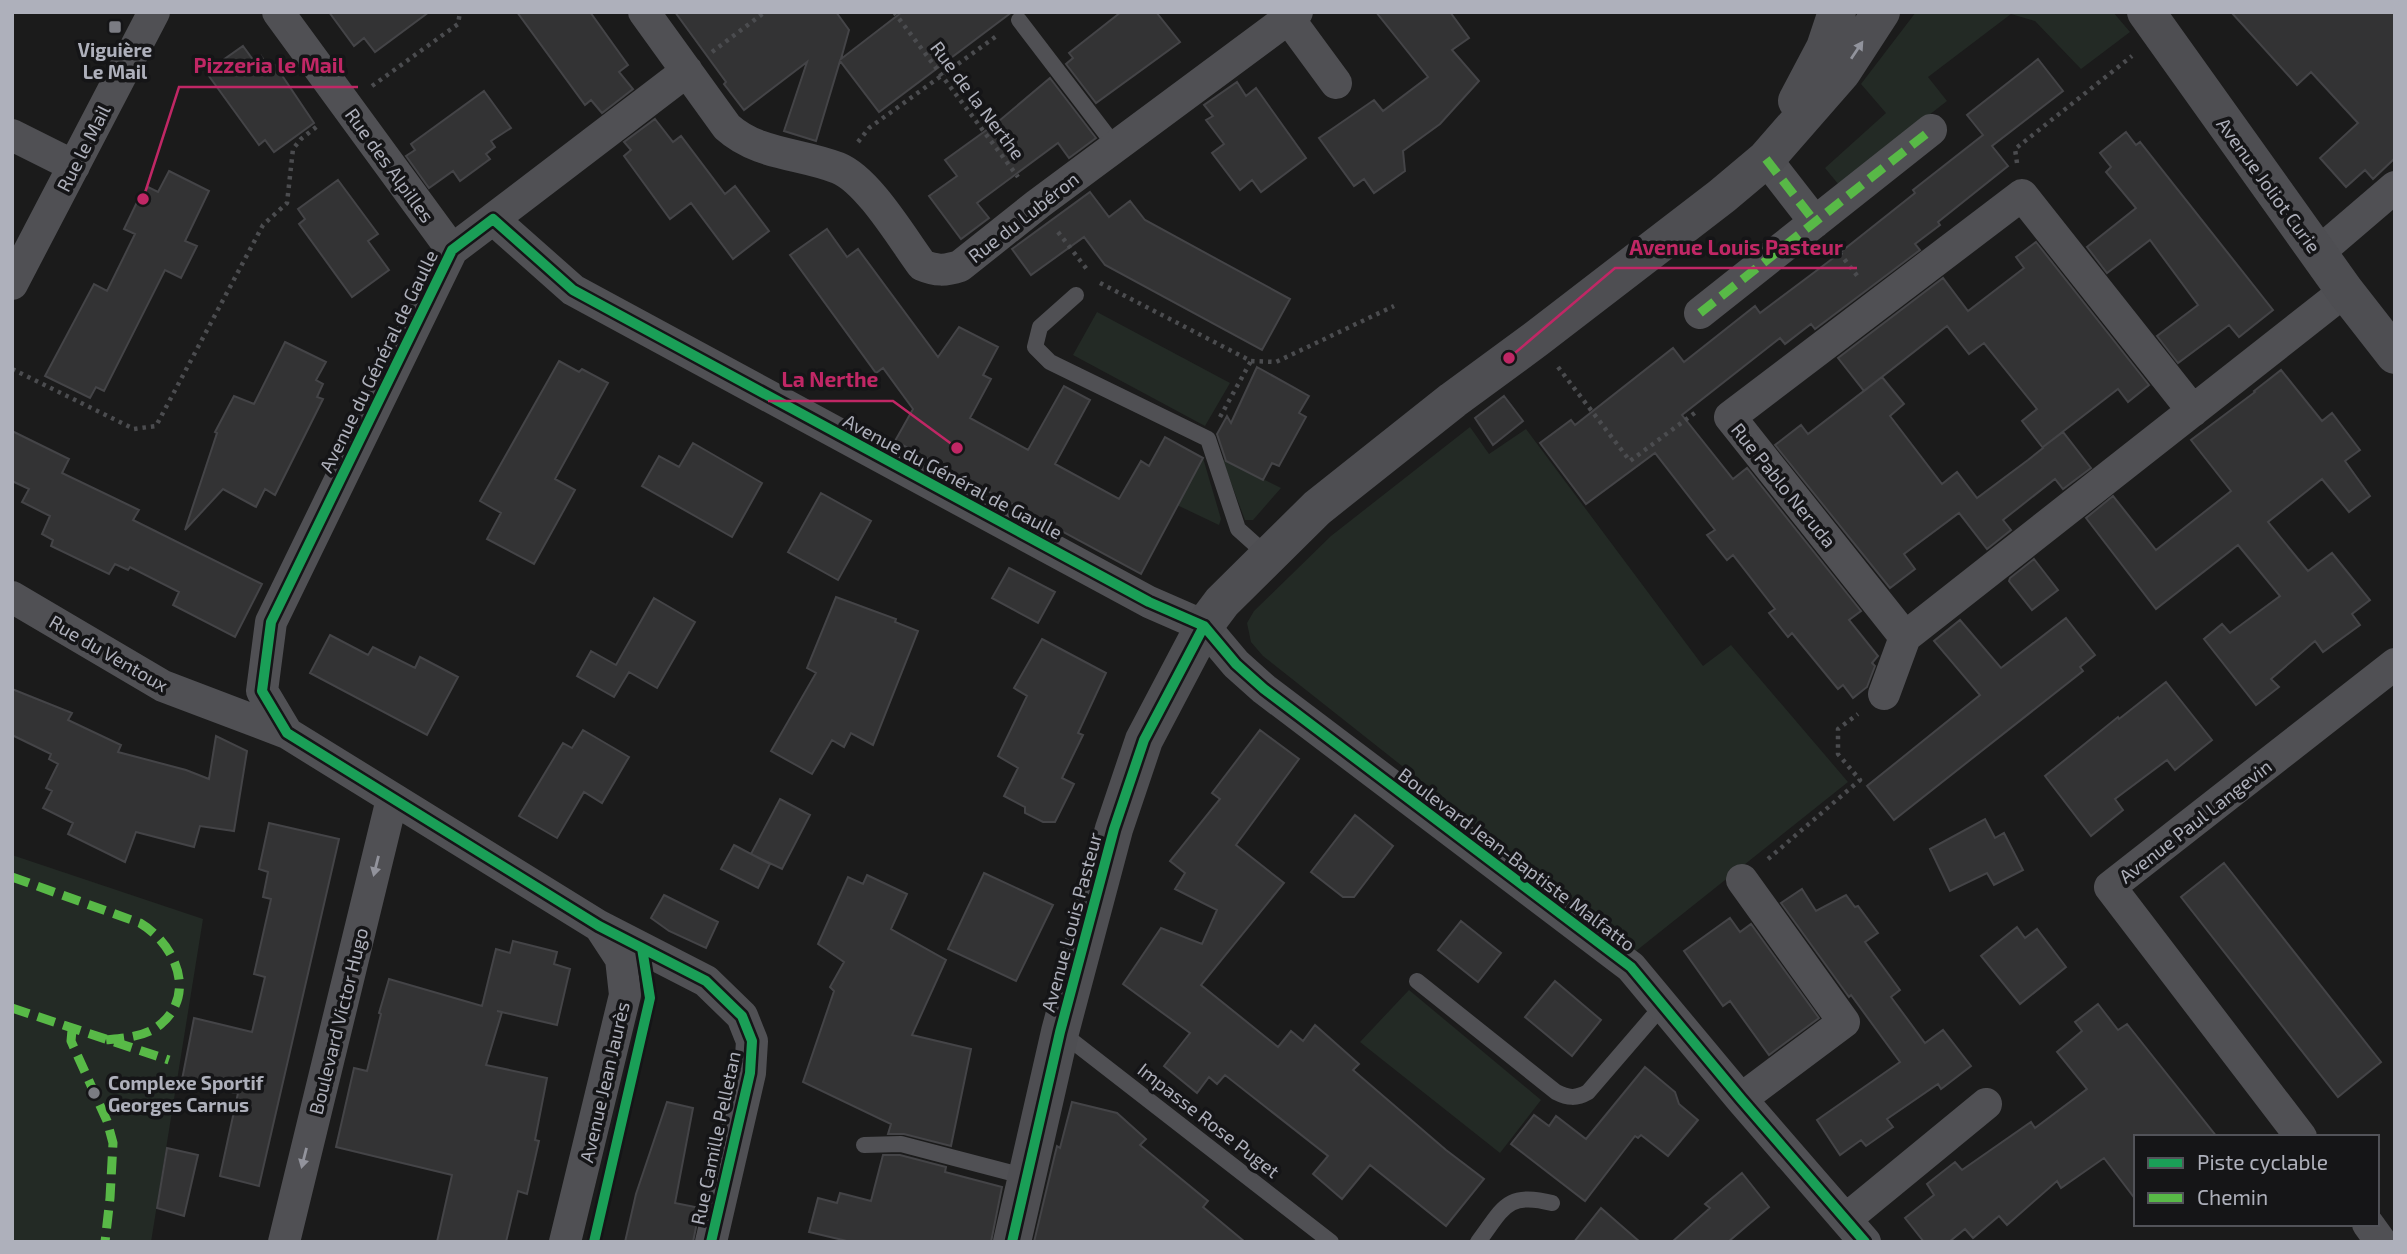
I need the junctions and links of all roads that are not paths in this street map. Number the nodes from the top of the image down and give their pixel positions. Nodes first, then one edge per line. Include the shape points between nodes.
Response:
1 (153, 12) edge
2 (278, 12) edge
3 (644, 12) edge
4 (1837, 12) edge
5 (1881, 12) edge
6 (1293, 15) edge
7 (1019, 20) road end
8 (2153, 22) edge
9 (687, 71) junction
10 (1336, 83) dead end
11 (1931, 130) dead end
12 (12, 135) edge
13 (1115, 147) junction
14 (1766, 159) junction
15 (74, 166) junction
16 (2395, 187) edge
17 (493, 219) junction
18 (1815, 222) junction
19 (452, 250) junction
20 (2318, 253) junction
21 (12, 284) edge
22 (2345, 291) junction
23 (1076, 295) dead end
24 (1700, 313) dead end
25 (2395, 355) edge
26 (2193, 411) junction
27 (1267, 555) junction
28 (12, 597) edge
29 (1204, 626) junction
30 (1905, 637) junction
31 (2395, 664) edge
32 (1884, 694) road end
33 (287, 733) junction
34 (392, 799) junction
35 (1742, 880) road end
36 (599, 926) junction
37 (1417, 981) dead end
38 (1664, 1005) junction
39 (1060, 1032) junction
40 (752, 1041) joint
41 (1741, 1099) junction
42 (1986, 1104) dead end
43 (2299, 1135) edge
44 (864, 1145) dead end
45 (1027, 1177) junction
46 (1552, 1203) dead end
47 (2369, 1226) edge
48 (1855, 1231) edge
49 (284, 1242) edge
50 (565, 1242) edge
51 (711, 1242) edge
52 (1012, 1242) edge
53 (1331, 1242) edge
54 (1478, 1242) edge
55 (2381, 1242) edge

1 - 15 street, Rue le Mail
2 - 19 street, Rue des Alpilles
3 - 9 street, Rue du Lubéron
4 - 14 street, Avenue Louis Pasteur via 1825,48
14 -> 5 street, Avenue Louis Pasteur via 1842,72
6 - 10 street
6 - 13 street, Rue du Lubéron
7 - 13 lane
8 - 20 street, Avenue Joliot Curie
9 - 13 street, Rue du Lubéron via 739,138 838,168 856,178 922,265 933,270 960,266
9 - 17 street
11 - 18 street
12 - 15 street
14 - 18 street
14 - 27 street, Avenue Louis Pasteur via 1452,400
15 - 21 street, Rue le Mail
16 - 20 street
17 - 19 street, Avenue du Général de Gaulle
17 - 29 street, Avenue du Général de Gaulle via 573,290 1149,602
18 - 24 street
19 - 33 street, Avenue du Général de Gaulle via 271,622 262,691
20 - 22 street, Avenue Joliot Curie
22 - 25 street, Avenue Joliot Curie
22 - 26 street
23 - 27 lane via 1040,327 1035,347 1050,362 1208,439 1238,529
26 - 30 street
26 - 30 street, Rue Pablo Neruda via 2022,195 1730,417
27 - 29 street, Avenue Louis Pasteur
28 - 33 street, Rue du Ventoux via 163,686
29 - 38 street, Boulevard Jean-Baptiste Malfatto via 1264,689 1631,967
29 - 39 street, Avenue Louis Pasteur via 1143,740 1114,829
30 - 32 street
31 - 43 street, Avenue Paul Langevin via 2110,887
33 - 34 street, Avenue du Général de Gaulle
34 - 36 street, Avenue du Général de Gaulle
34 -> 49 street, Boulevard Victor Hugo
35 - 41 street via 1844,1022
36 - 40 street, Avenue du Général de Gaulle via 706,981 742,1016
36 - 50 street, Avenue Jean Jaurès via 621,960 625,995
37 - 38 lane via 1567,1097 1588,1092
38 - 41 street, Boulevard Jean-Baptiste Malfatto
39 - 45 street, Avenue Louis Pasteur
39 - 53 lane, Impasse Rose Puget
40 - 51 street, Rue Camille Pelletan via 750,1073
41 - 48 street, Boulevard Jean-Baptiste Malfatto
42 - 48 street
44 - 45 lane via 901,1144
45 - 52 street, Avenue Louis Pasteur
46 - 54 lane via 1519,1198 1504,1206
47 - 55 street

